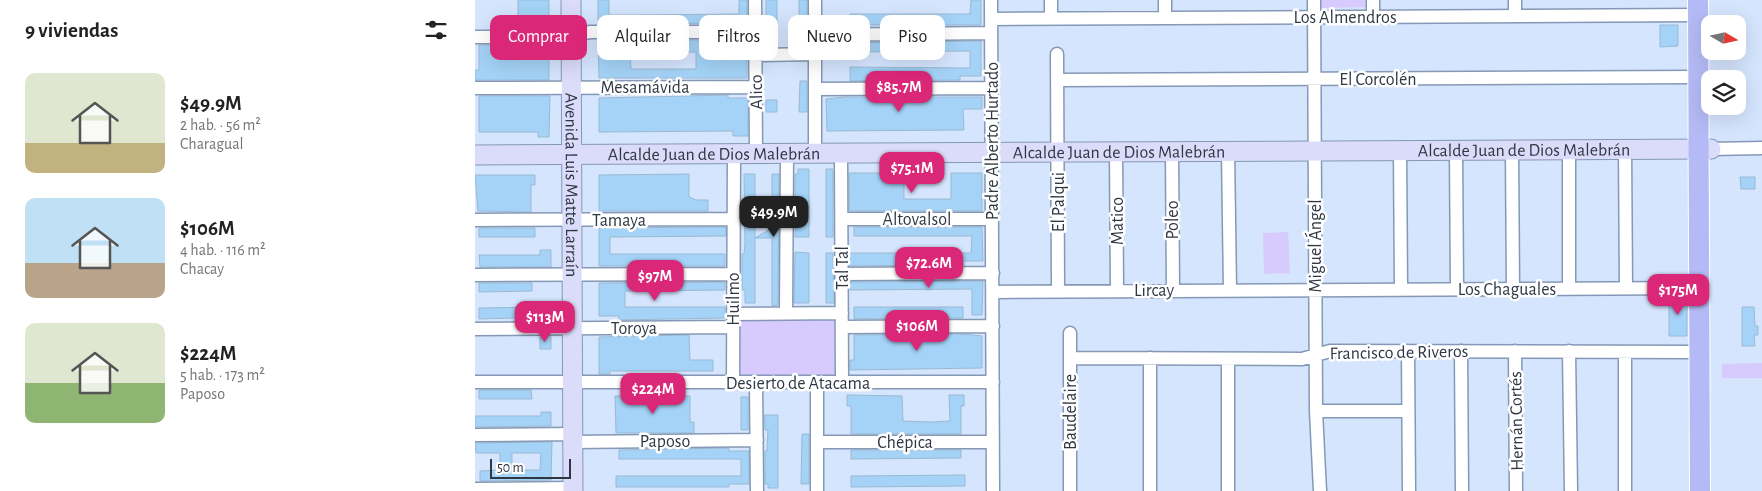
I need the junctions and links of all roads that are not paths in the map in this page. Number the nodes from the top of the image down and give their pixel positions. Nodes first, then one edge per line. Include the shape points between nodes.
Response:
1 (571, 0) edge
2 (755, 0) edge
3 (815, 0) edge
4 (991, 0) edge
5 (1051, 0) edge
6 (1165, 0) edge
7 (1314, 0) edge
8 (1373, 0) edge
9 (1515, 0) edge
10 (1704, 10) edge
11 (571, 15) edge
12 (755, 15) edge
13 (815, 15) edge
14 (1515, 16) junction
15 (1314, 17) junction
16 (1373, 17) junction
17 (991, 18) junction
18 (1051, 18) junction
19 (1165, 18) junction
20 (587, 32) edge
21 (699, 32) edge
22 (991, 33) junction
23 (870, 34) edge
24 (475, 37) edge
25 (490, 37) edge
26 (1057, 54) dead end
27 (571, 60) edge
28 (755, 60) edge
29 (815, 60) edge
30 (1704, 70) edge
31 (1701, 78) edge
32 (1314, 79) junction
33 (1057, 80) junction
34 (756, 87) junction
35 (475, 88) edge
36 (571, 88) junction
37 (992, 88) junction
38 (815, 89) junction
39 (1705, 115) edge
40 (1710, 115) edge
41 (1762, 148) edge
42 (1625, 149) junction
43 (1705, 149) junction
44 (1228, 150) junction
45 (1315, 150) junction
46 (1400, 150) junction
47 (1456, 150) junction
48 (1512, 150) junction
49 (1569, 150) junction
50 (992, 151) junction
51 (1057, 151) junction
52 (1116, 151) junction
53 (1172, 151) junction
54 (571, 154) junction
55 (733, 154) junction
56 (756, 154) junction
57 (787, 154) junction
58 (815, 154) junction
59 (841, 154) junction
60 (475, 155) edge
61 (733, 219) junction
62 (841, 219) junction
63 (992, 219) junction
64 (475, 220) edge
65 (572, 220) junction
66 (993, 273) junction
67 (475, 274) edge
68 (572, 274) junction
69 (733, 274) junction
70 (842, 274) junction
71 (1626, 288) junction
72 (1699, 288) junction
73 (1401, 289) junction
74 (1457, 289) junction
75 (1513, 289) junction
76 (1569, 289) junction
77 (1173, 290) junction
78 (1230, 290) junction
79 (1315, 290) junction
80 (1058, 291) junction
81 (1117, 291) junction
82 (993, 292) junction
83 (842, 313) junction
84 (733, 314) junction
85 (787, 314) junction
86 (993, 326) junction
87 (733, 327) junction
88 (842, 327) junction
89 (572, 328) junction
90 (475, 329) edge
91 (1070, 333) dead end
92 (1408, 351) junction
93 (1461, 351) junction
94 (1515, 351) junction
95 (1569, 352) junction
96 (1625, 352) junction
97 (1699, 352) junction
98 (1316, 355) junction
99 (1070, 358) junction
100 (1150, 358) junction
101 (1228, 359) junction
102 (475, 382) edge
103 (993, 382) junction
104 (733, 383) junction
105 (756, 383) junction
106 (817, 383) junction
107 (842, 383) junction
108 (572, 384) junction
109 (1316, 411) junction
110 (1408, 411) junction
111 (475, 435) edge
112 (572, 438) junction
113 (757, 440) junction
114 (817, 442) junction
115 (993, 442) junction
116 (475, 489) edge
117 (573, 490) edge
118 (757, 491) edge
119 (817, 491) edge
120 (993, 491) edge
121 (1070, 491) edge
122 (1150, 491) edge
123 (1228, 491) edge
124 (1320, 491) edge
125 (1409, 491) edge
126 (1462, 491) edge
127 (1516, 491) edge
128 (1571, 491) edge
129 (1625, 491) edge
130 (1700, 491) edge
131 (1713, 491) edge

1 - 11 street, Avenida Luis Matte Larraín
2 - 12 street, Alico
3 - 13 street
4 - 17 street, Padre Alberto Hurtado
5 - 18 street
6 - 19 street
7 - 15 street, Miguel Ángel
8 - 16 street
9 - 14 street
10 - 14 street, Los Almendros
10 - 30 main road
14 - 16 street, Los Almendros
15 - 16 street, Los Almendros
15 - 19 street, Los Almendros
15 - 32 street, Miguel Ángel
17 - 18 street, Los Almendros
17 - 22 street, Padre Alberto Hurtado
18 - 19 street, Los Almendros
20 - 21 street
22 - 23 street
22 - 37 street, Padre Alberto Hurtado
24 - 25 street
26 - 33 street, El Palqui
27 - 36 street, Avenida Luis Matte Larraín
28 - 34 street, Alico
29 - 38 street
31 - 32 street, El Corcolén
32 - 33 street, El Corcolén
32 - 45 street, Miguel Ángel
33 - 51 street, El Palqui
34 - 36 street, Mesamávida
34 - 56 street, Alico
35 - 36 street, Mesamávida
36 - 54 street, Avenida Luis Matte Larraín
37 - 38 street
37 - 50 street, Padre Alberto Hurtado
38 - 58 street
39 - 43 main road
40 - 43 main road
41 - 43 street, Alcalde Juan de Dios Malebrán
42 - 43 street, Alcalde Juan de Dios Malebrán
42 - 49 street, Alcalde Juan de Dios Malebrán
42 - 71 street
43 - 72 main road
43 - 131 main road
44 - 45 street, Alcalde Juan de Dios Malebrán
44 - 53 street, Alcalde Juan de Dios Malebrán
44 - 78 street
45 - 46 street, Alcalde Juan de Dios Malebrán
45 - 79 street, Miguel Ángel
46 - 47 street, Alcalde Juan de Dios Malebrán
46 - 73 street
47 - 48 street, Alcalde Juan de Dios Malebrán
47 - 74 street
48 - 49 street, Alcalde Juan de Dios Malebrán
48 - 75 street
49 - 76 street
50 - 51 street, Alcalde Juan de Dios Malebrán
50 - 59 street, Alcalde Juan de Dios Malebrán
50 - 63 street, Padre Alberto Hurtado
51 - 52 street, Alcalde Juan de Dios Malebrán
51 - 80 street, El Palqui
52 - 53 street, Alcalde Juan de Dios Malebrán
52 - 81 street, Matico
53 - 77 street, Poleo
54 - 55 street, Alcalde Juan de Dios Malebrán
54 - 60 street, Alcalde Juan de Dios Malebrán
54 - 65 street, Avenida Luis Matte Larraín
55 - 56 street, Alcalde Juan de Dios Malebrán
55 - 61 street, Huilmo
56 - 57 street, Alcalde Juan de Dios Malebrán
57 - 58 street, Alcalde Juan de Dios Malebrán
57 - 85 street
58 - 59 street, Alcalde Juan de Dios Malebrán
59 - 62 street, Tal Tal
61 - 65 street, Tamaya
61 - 69 street, Huilmo
62 - 63 street, Altovalsol
62 - 70 street, Tal Tal
63 - 66 street, Padre Alberto Hurtado
64 - 65 street, Tamaya
65 - 68 street, Avenida Luis Matte Larraín
66 - 70 street
66 - 82 street, Padre Alberto Hurtado
67 - 68 street
68 - 69 street
68 - 89 street, Avenida Luis Matte Larraín
69 - 84 street, Huilmo
70 - 83 street, Tal Tal
71 - 72 street, Los Chaguales
71 - 76 street, Los Chaguales
72 - 97 main road
73 - 74 street, Los Chaguales
73 - 79 street, Los Chaguales
74 - 75 street, Los Chaguales
75 - 76 street, Los Chaguales
77 - 78 street, Lircay
77 - 81 street, Lircay
78 - 79 street, Lircay
79 - 98 street, Miguel Ángel
80 - 81 street, Lircay
80 - 82 street, Lircay
82 - 86 street, Padre Alberto Hurtado
83 - 85 street
83 - 88 street, Tal Tal
84 - 85 street
84 - 87 street, Huilmo
86 - 88 street
86 - 103 street, Padre Alberto Hurtado
87 - 89 street, Toroya
87 - 104 street, Huilmo
88 - 107 street, Tal Tal
89 - 90 street, Toroya
89 - 108 street, Avenida Luis Matte Larraín
91 - 99 street, Baudelaire
92 - 93 street, Francisco de Riveros
92 - 98 street, Francisco de Riveros via 1330,351
92 - 110 street
93 - 94 street, Francisco de Riveros
93 - 126 street
94 - 95 street, Francisco de Riveros
94 - 127 street, Hernán Cortés
95 - 96 street, Francisco de Riveros
95 - 128 street
96 - 97 street, Francisco de Riveros
96 - 129 street
97 - 130 main road
98 - 101 street, Francisco de Riveros via 1302,359
98 - 109 street, Miguel Ángel
99 - 100 street, Francisco de Riveros
99 - 121 street, Baudelaire
100 - 101 street, Francisco de Riveros
100 - 122 street
101 - 123 street
102 - 108 street, Desierto de Atacama
103 - 107 street, Desierto de Atacama
103 - 115 street, Padre Alberto Hurtado
104 - 105 street, Desierto de Atacama
104 - 108 street, Desierto de Atacama
105 - 106 street, Desierto de Atacama
105 - 113 street
106 - 107 street, Desierto de Atacama
106 - 114 street
108 - 112 street, Avenida Luis Matte Larraín
109 - 110 street
109 - 124 street, Miguel Ángel
110 - 125 street
111 - 112 street, Paposo
112 - 113 street, Paposo
112 - 117 street, Avenida Luis Matte Larraín
113 - 118 street
114 - 115 street, Chépica
114 - 119 street
115 - 120 street, Padre Alberto Hurtado
116 - 117 street

